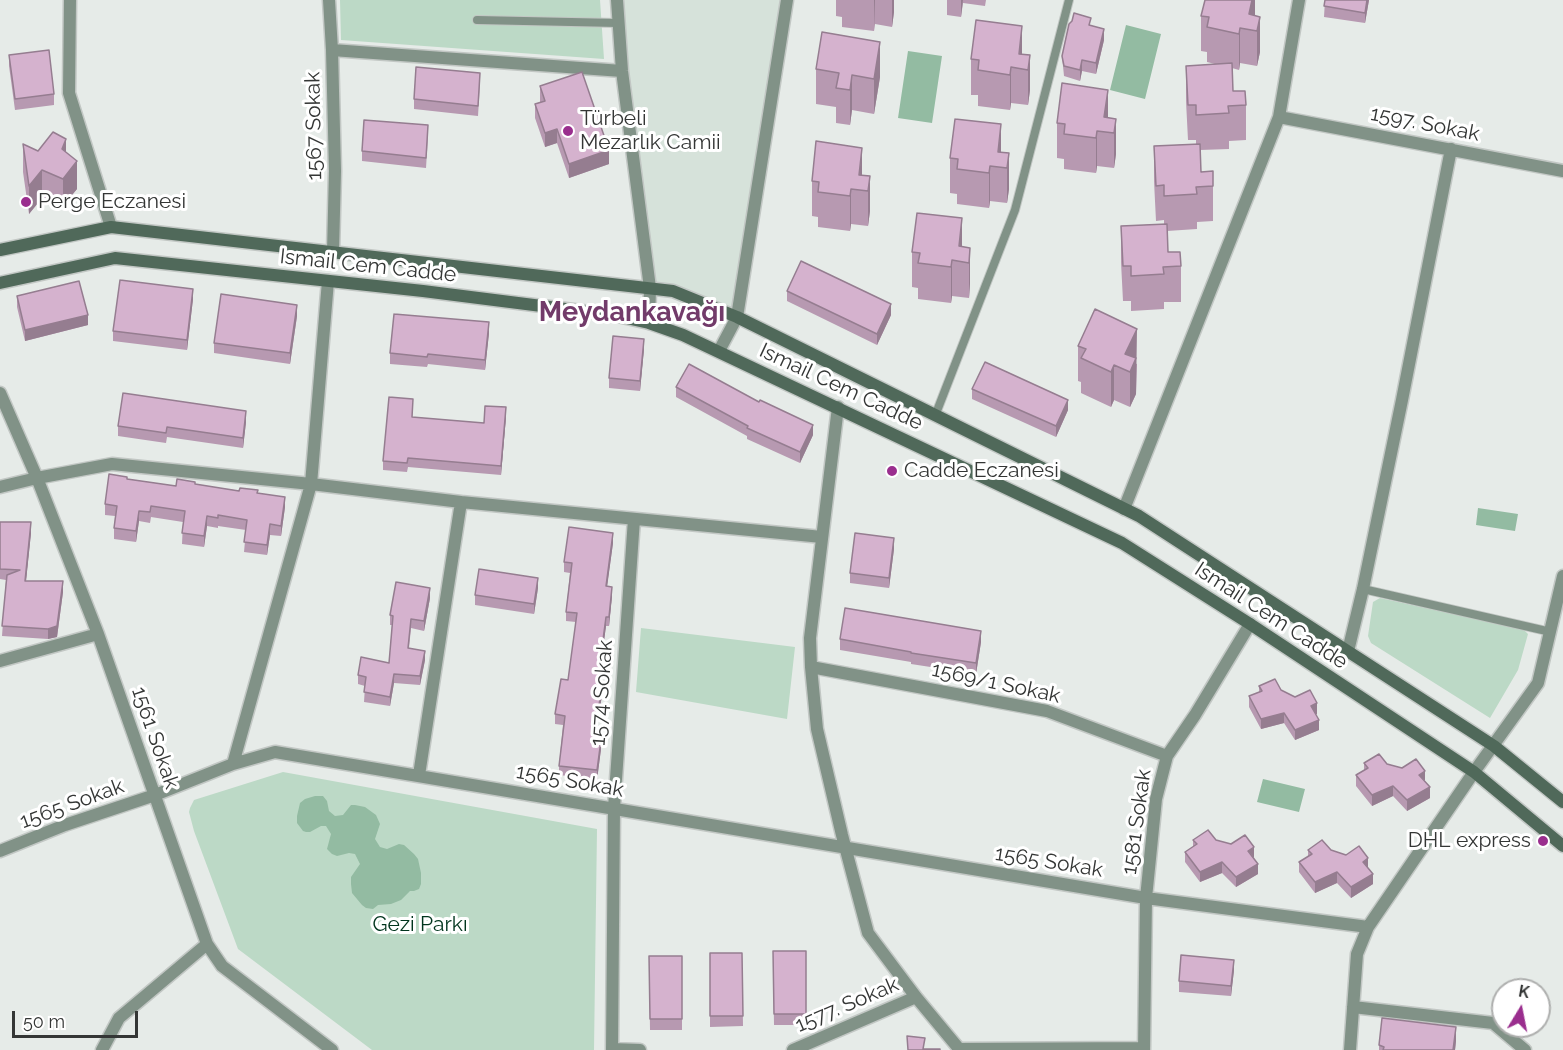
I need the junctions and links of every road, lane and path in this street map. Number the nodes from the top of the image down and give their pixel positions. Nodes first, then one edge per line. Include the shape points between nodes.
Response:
1 (70, 0) edge
2 (328, 0) edge
3 (617, 0) edge
4 (787, 0) edge
5 (1069, 0) edge
6 (1299, 0) edge
7 (477, 20) dead end
8 (618, 23) junction
9 (332, 50) junction
10 (622, 71) junction
11 (1279, 117) junction
12 (1451, 149) junction
13 (1563, 171) edge
14 (111, 227) junction
15 (0, 250) edge
16 (333, 252) junction
17 (328, 281) junction
18 (0, 283) edge
19 (650, 288) junction
20 (737, 317) junction
21 (650, 323) junction
22 (719, 351) junction
23 (0, 393) edge
24 (838, 407) junction
25 (935, 416) junction
26 (37, 478) junction
27 (311, 484) junction
28 (0, 487) edge
29 (461, 502) junction
30 (1124, 509) junction
31 (634, 519) junction
32 (822, 537) junction
33 (1563, 576) edge
34 (1363, 589) junction
35 (1561, 599) edge
36 (1250, 624) junction
37 (1551, 632) junction
38 (98, 634) junction
39 (1348, 651) junction
40 (0, 661) edge
41 (811, 667) junction
42 (1494, 746) junction
43 (1167, 756) junction
44 (233, 764) junction
45 (1474, 772) junction
46 (419, 775) junction
47 (155, 795) junction
48 (1563, 802) edge
49 (614, 808) junction
50 (1563, 846) edge
51 (846, 848) junction
52 (0, 851) edge
53 (1146, 898) junction
54 (1368, 927) junction
55 (207, 944) junction
56 (916, 997) junction
57 (1353, 1007) junction
58 (1144, 1049) edge
59 (102, 1050) edge
60 (332, 1050) edge
61 (612, 1050) edge
62 (640, 1050) edge
63 (793, 1050) edge
64 (960, 1050) edge
65 (1350, 1050) edge
66 (1525, 1050) edge

1 - 14 street via 69,93
2 - 9 street, 1567 Sokak
3 - 8 street
4 - 20 street
5 - 25 lane via 1016,210
6 - 11 street
7 - 8 lane
8 - 10 street
9 - 10 street
9 - 16 street, 1567 Sokak
10 - 19 street
11 - 12 street, 1597. Sokak
11 - 30 street
12 - 13 street, 1597. Sokak
12 - 34 street
14 - 15 main road, Ismail Cem Cadde
14 - 16 main road, Ismail Cem Cadde
16 - 19 main road, Ismail Cem Cadde
17 - 18 main road, Ismail Cem Cadde via 115,258
17 - 21 main road, Ismail Cem Cadde via 613,315
17 - 27 street
19 - 20 main road, Ismail Cem Cadde via 673,291
19 - 21 street
20 - 22 street
20 - 25 main road, Ismail Cem Cadde
21 - 22 main road, Ismail Cem Cadde
22 - 24 main road, Ismail Cem Cadde
23 - 26 street, 1561 Sokak
24 - 32 street
24 - 36 main road, Ismail Cem Cadde via 1122,543
25 - 30 main road, Ismail Cem Cadde
26 - 27 street via 112,464
26 - 28 street
26 - 38 street, 1561 Sokak
27 - 29 street
27 - 44 street
29 - 31 street
29 - 46 street
30 - 39 main road, Ismail Cem Cadde
31 - 32 street
31 - 49 street, 1574 Sokak
32 - 41 street via 810,638
33 - 35 street
34 - 37 lane
34 - 39 street
35 - 37 street
36 - 43 street, 1581 Sokak
36 - 45 main road, Ismail Cem Cadde
37 - 42 street via 1538,683
38 - 40 street
38 - 47 street, 1561 Sokak
39 - 42 main road, Ismail Cem Cadde
41 - 43 street, 1569/1 Sokak via 1047,711
41 - 51 street via 817,729
42 - 45 street
42 - 48 main road, Ismail Cem Cadde
43 - 53 street, 1581 Sokak via 1155,799
44 - 46 street, 1565 Sokak via 275,752
44 - 47 street, 1565 Sokak
45 - 50 main road, Ismail Cem Cadde
45 - 54 street
46 - 49 street, 1565 Sokak
47 - 52 street, 1565 Sokak
47 - 55 street, 1561 Sokak
49 - 51 street, 1565 Sokak
49 - 61 street, 1574 Sokak
51 - 53 street, 1565 Sokak
51 - 56 street via 868,933
53 - 54 street, 1565 Sokak
53 - 58 street, 1581 Sokak
54 - 57 street via 1357,954
55 - 59 street via 118,1018
55 - 60 street, 1561 Sokak via 222,966
56 - 63 street, 1577. Sokak
56 - 64 street
57 - 65 street
57 - 66 street via 1493,1023
58 - 64 street
61 - 62 street

